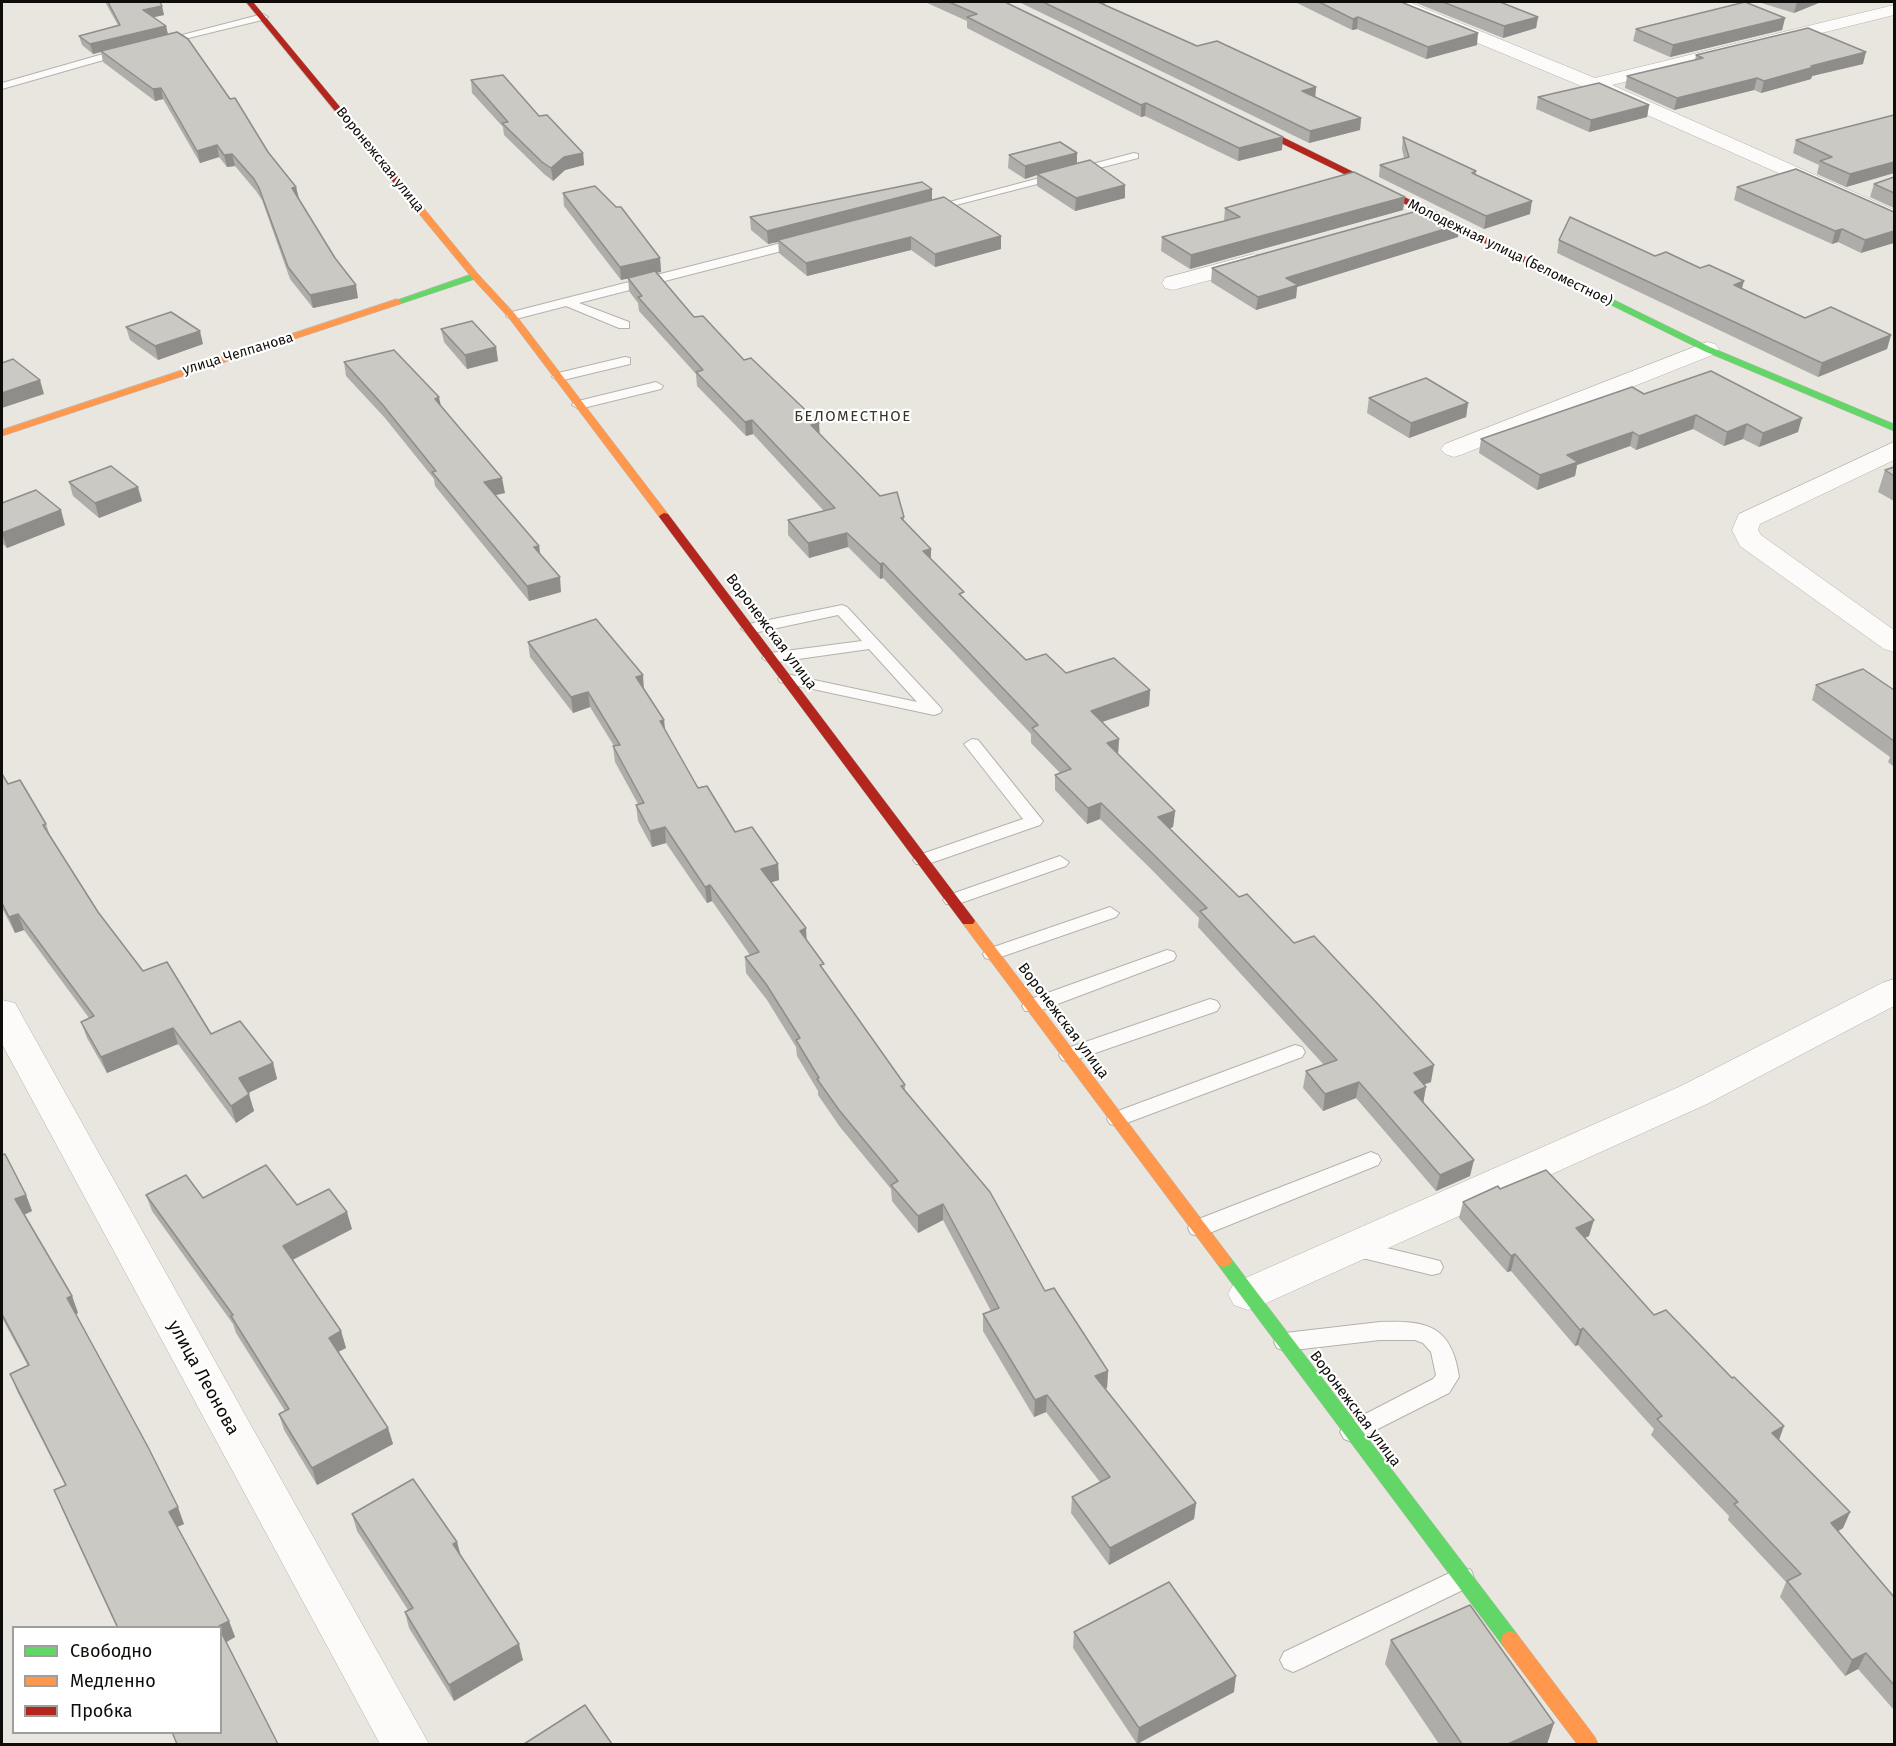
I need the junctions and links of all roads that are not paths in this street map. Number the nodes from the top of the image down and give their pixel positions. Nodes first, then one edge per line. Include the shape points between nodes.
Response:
1 (250, 2) edge
2 (1395, 2) edge
3 (1874, 2) edge
4 (1894, 9) edge
5 (263, 17) junction
6 (152, 44) edge
7 (141, 47) edge
8 (1593, 84) junction
9 (2, 86) edge
10 (1235, 117) edge
11 (1134, 156) dead end
12 (1876, 187) edge
13 (1847, 195) junction
14 (1426, 212) junction
15 (914, 213) edge
16 (1894, 218) edge
17 (1403, 219) edge
18 (810, 240) edge
19 (1276, 254) edge
20 (476, 276) junction
21 (1173, 283) dead end
22 (567, 302) junction
23 (512, 316) junction
24 (624, 325) dead end
25 (1707, 349) junction
26 (626, 361) dead end
27 (559, 377) junction
28 (656, 386) dead end
29 (579, 405) junction
30 (1894, 428) edge
31 (2, 433) edge
32 (1454, 449) dead end
33 (1894, 450) edge
34 (749, 629) junction
35 (1894, 643) edge
36 (873, 644) junction
37 (770, 658) junction
38 (786, 679) junction
39 (972, 744) dead end
40 (922, 860) junction
41 (1060, 862) dead end
42 (952, 900) junction
43 (1110, 913) dead end
44 (992, 954) junction
45 (1167, 956) dead end
46 (1894, 991) edge
47 (1032, 1006) junction
48 (1210, 1006) dead end
49 (2, 1012) edge
50 (1295, 1052) dead end
51 (1069, 1055) junction
52 (1117, 1119) junction
53 (1371, 1160) dead end
54 (1199, 1228) junction
55 (1352, 1248) junction
56 (1431, 1267) dead end
57 (1248, 1294) junction
58 (1285, 1342) junction
59 (1352, 1432) junction
60 (1462, 1578) junction
61 (1293, 1660) dead end
62 (405, 1744) edge
63 (1588, 1744) edge

1 - 5 street, Воронежская улица
2 - 8 street
3 - 4 street
4 - 8 street
5 - 6 lane
5 - 20 street, Воронежская улица
7 - 9 lane
8 - 13 street
10 - 14 street, Молодежная улица (Беломестное)
11 - 15 lane
12 - 13 street
13 - 16 street
14 - 17 street
14 - 25 street, Молодежная улица (Беломестное)
18 - 22 lane
19 - 21 street
20 - 23 street, Воронежская улица
20 - 31 street, улица Челпанова via 112,393
22 - 23 lane
22 - 24 lane
23 - 27 street, Воронежская улица
25 - 30 street, Молодежная улица (Беломестное)
25 - 32 street
26 - 27 lane
27 - 29 street, Воронежская улица
28 - 29 lane
29 - 34 street, Воронежская улица
33 - 35 street via 1748,520 1745,530 1750,540
34 - 36 lane via 842,610
34 - 37 street, Воронежская улица
36 - 37 lane
36 - 38 lane via 934,710
37 - 38 street, Воронежская улица
38 - 40 street, Воронежская улица
39 - 40 lane via 1034,821
40 - 42 street, Воронежская улица
41 - 42 lane
42 - 44 street, Воронежская улица
43 - 44 lane
44 - 47 street, Воронежская улица
45 - 47 lane
46 - 55 street via 1694,1095
47 - 51 street, Воронежская улица
48 - 51 lane
49 - 62 street, улица Леонова
50 - 52 lane
51 - 52 street, Воронежская улица
52 - 54 street, Воронежская улица
53 - 54 lane
54 - 57 street, Воронежская улица
55 - 56 lane
55 - 57 street
57 - 58 street, Воронежская улица
58 - 59 street, Воронежская улица
58 - 59 lane via 1385,1331 1424,1332 1439,1345 1448,1377 1441,1386
59 - 60 street, Воронежская улица
60 - 61 lane
60 - 63 street, Воронежская улица

